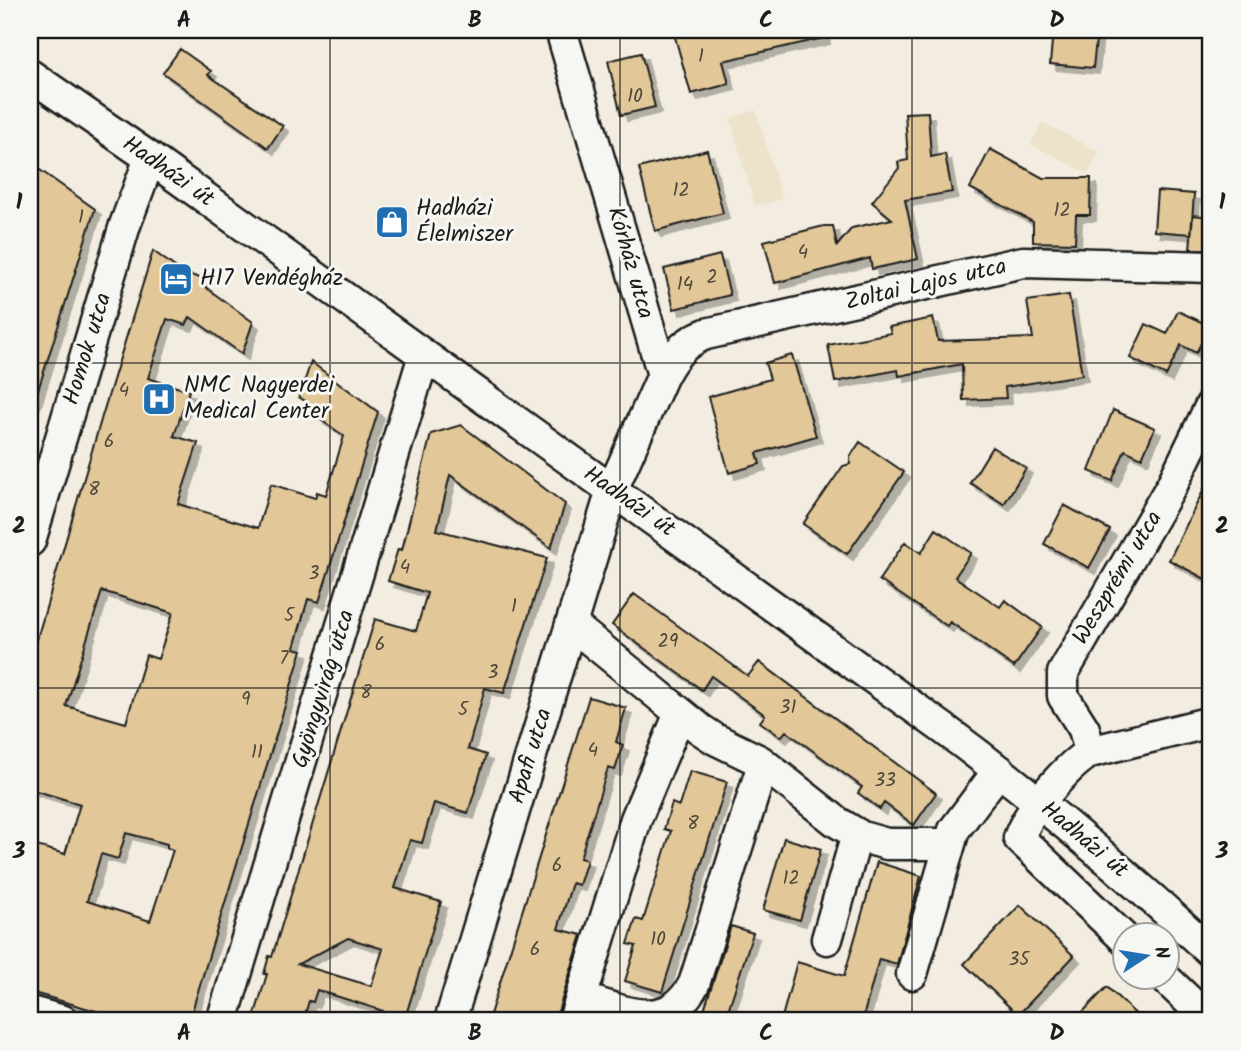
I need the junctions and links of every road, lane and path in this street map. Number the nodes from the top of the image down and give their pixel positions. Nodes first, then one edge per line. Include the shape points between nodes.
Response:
1 (561, 30) edge
2 (30, 75) edge
3 (150, 158) junction
4 (1211, 267) edge
5 (424, 355) junction
6 (663, 375) junction
7 (1211, 405) edge
8 (611, 490) junction
9 (30, 541) edge
10 (571, 624) junction
11 (680, 713) junction
12 (1211, 722) edge
13 (1090, 752) junction
14 (763, 764) junction
15 (999, 770) junction
16 (1040, 803) junction
17 (857, 834) junction
18 (949, 844) junction
19 (1112, 927) edge
20 (827, 939) dead end
21 (1211, 952) edge
22 (912, 974) dead end
23 (1180, 992) edge
24 (578, 1010) edge
25 (30, 1012) edge
26 (64, 1021) edge
27 (222, 1021) edge
28 (450, 1021) edge
29 (1210, 1021) edge

1 - 6 street, Kórház utca
2 - 3 street, Hadházi út
3 - 5 street, Hadházi út
3 - 9 street, Homok utca via 125,225
4 - 6 street, Zoltai Lajos utca via 1024,262 706,334 681,347
5 - 8 street, Hadházi út
5 - 27 street, Gyöngyvirág utca
6 - 8 street
7 - 13 street, Weszprémi utca via 1172,485 1063,673 1063,696 1084,729
8 - 10 street, Apafi utca
8 - 15 street, Hadházi út
10 - 11 street
10 - 28 street, Apafi utca
11 - 14 street via 715,739
11 - 24 street via 632,833
12 - 13 street
13 - 16 street
14 - 17 street
14 - 24 street via 687,997 673,1009 649,1016
15 - 16 street, Hadházi út
15 - 18 street via 960,820
16 - 19 street via 1019,838
16 - 21 street, Hadházi út
17 - 18 street via 887,844
17 - 20 street
18 - 22 street
23 - 29 street
25 - 26 street

